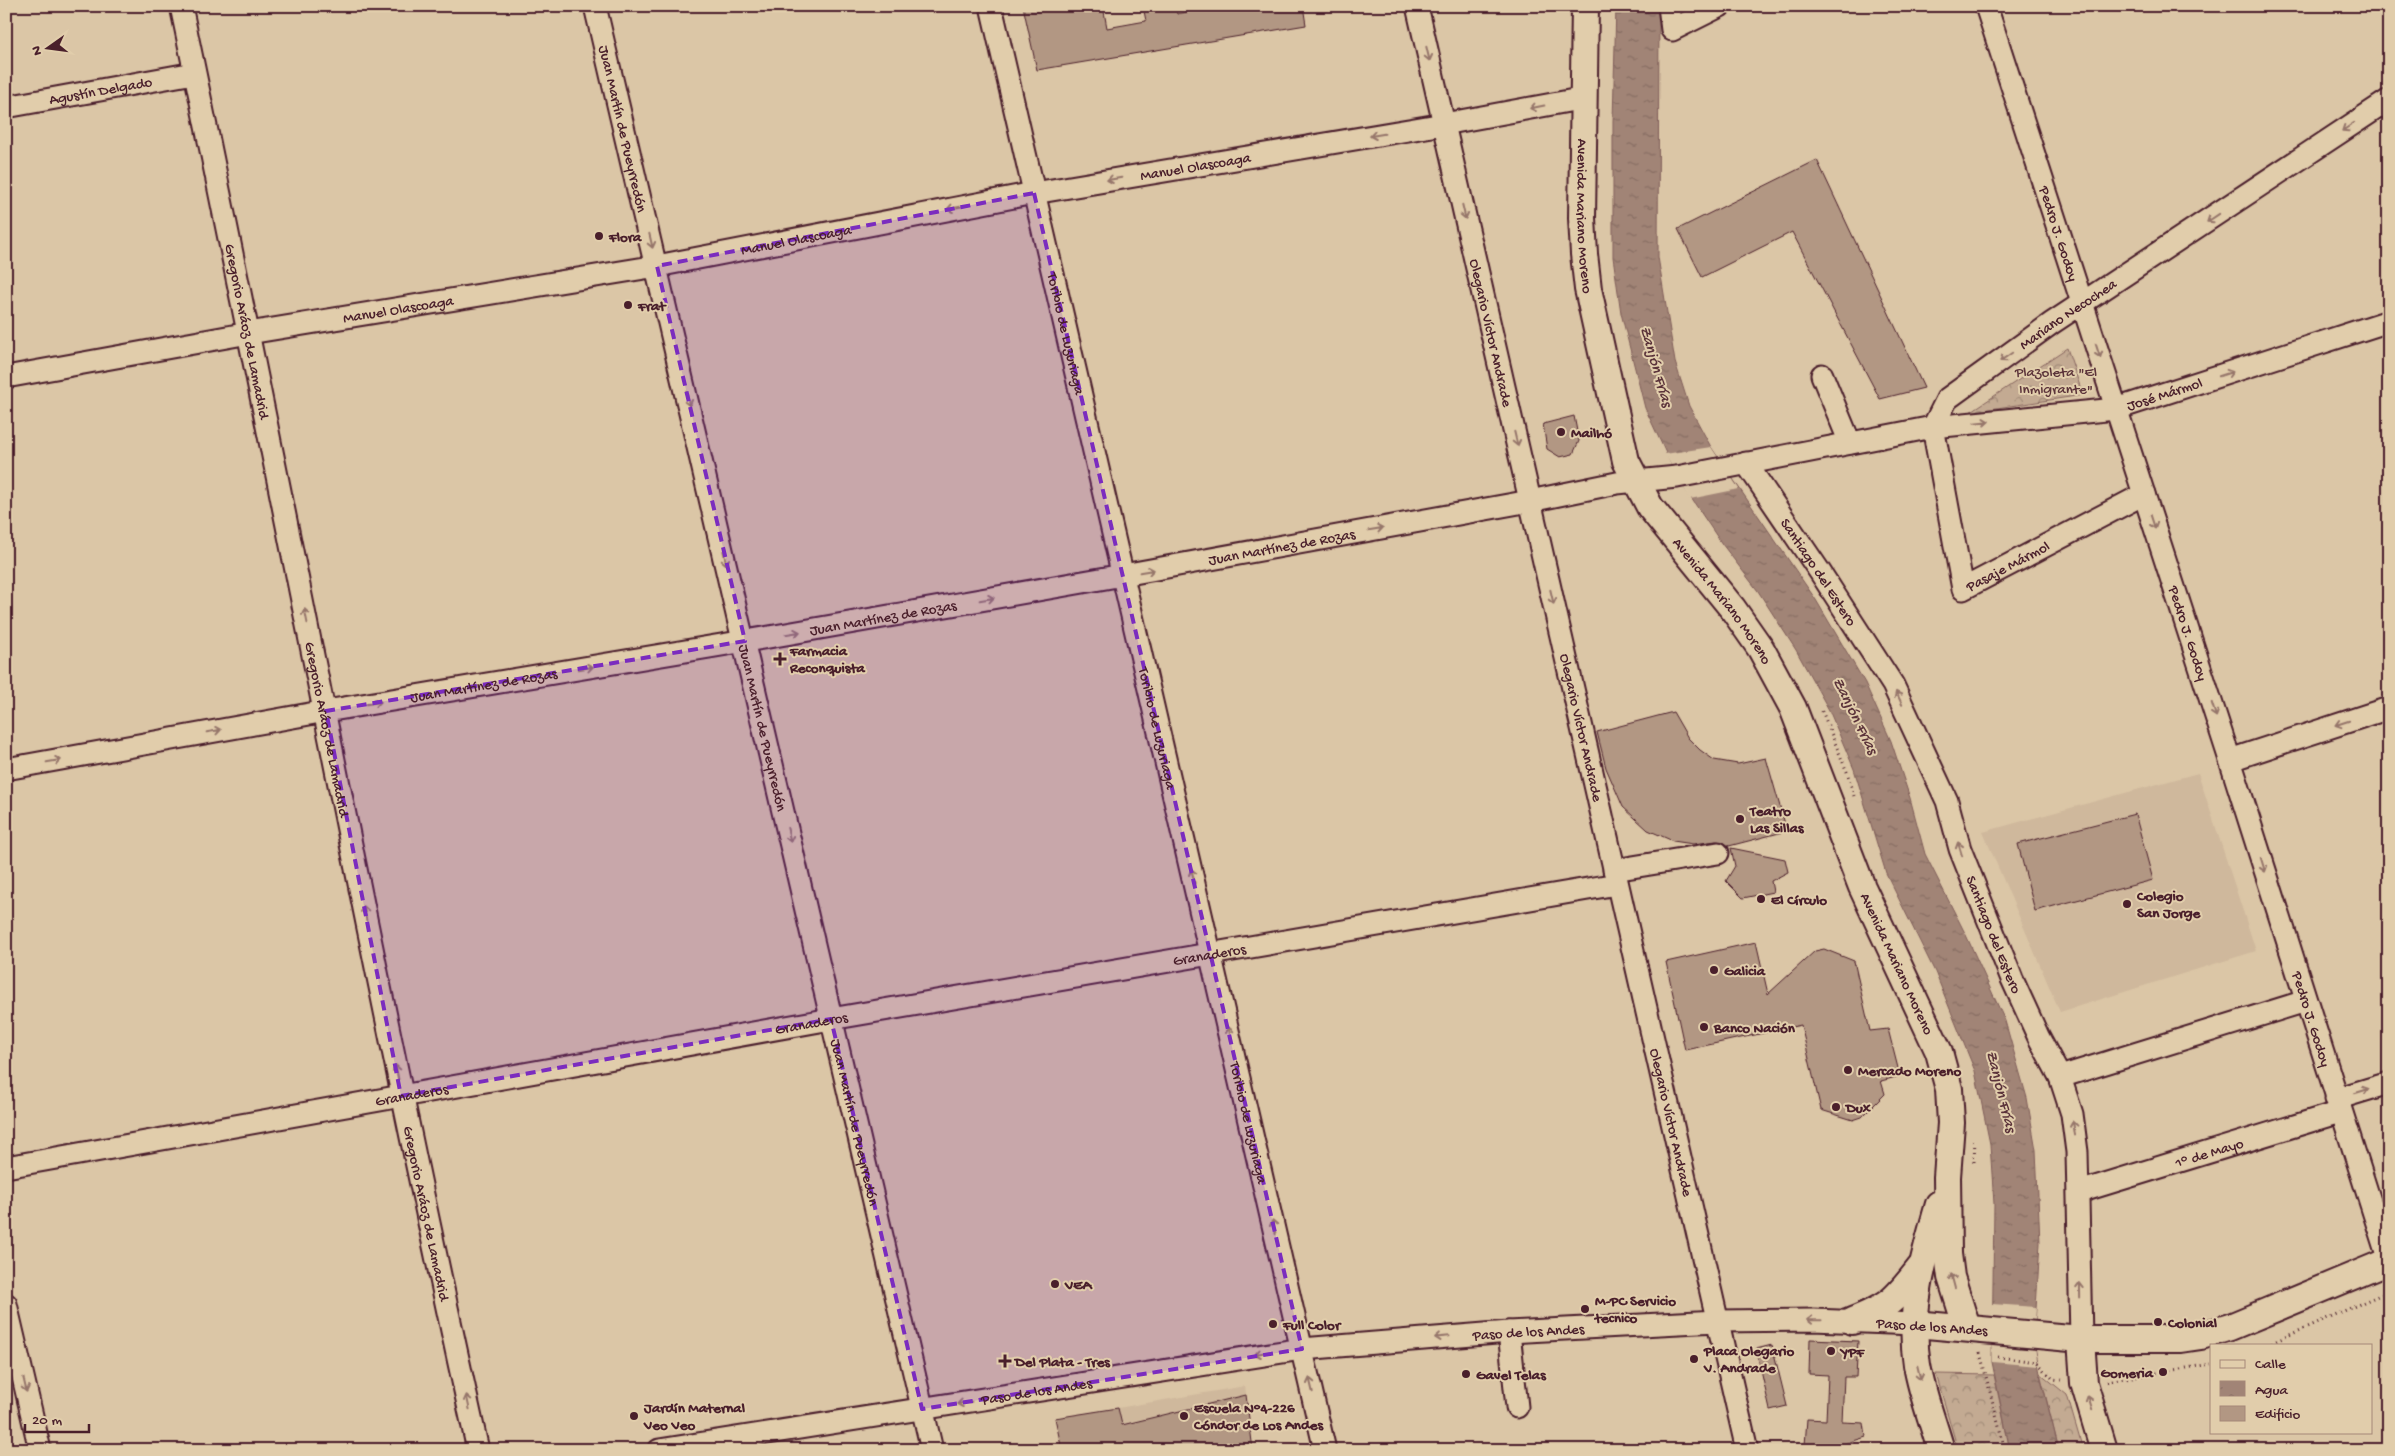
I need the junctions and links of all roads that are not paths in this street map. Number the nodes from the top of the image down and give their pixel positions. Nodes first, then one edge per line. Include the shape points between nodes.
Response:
1 (180, 6) edge
2 (596, 6) edge
3 (991, 6) edge
4 (1417, 6) edge
5 (1585, 6) edge
6 (1669, 6) edge
7 (1720, 6) edge
8 (1986, 6) edge
9 (194, 73) junction
10 (1585, 98) junction
11 (2389, 100) edge
12 (6, 107) edge
13 (1444, 124) junction
14 (1034, 193) junction
15 (657, 266) junction
16 (2083, 304) junction
17 (2389, 321) edge
18 (249, 334) junction
19 (1822, 375) dead end
20 (6, 377) edge
21 (2116, 409) junction
22 (1933, 428) junction
23 (1850, 443) junction
24 (1746, 463) junction
25 (1635, 481) junction
26 (2144, 494) junction
27 (1530, 501) junction
28 (1123, 575) junction
29 (744, 641) junction
30 (2389, 708) edge
31 (326, 711) junction
32 (2230, 760) junction
33 (6, 769) edge
34 (1718, 853) dead end
35 (1616, 877) junction
36 (1212, 954) junction
37 (2306, 1001) junction
38 (831, 1019) junction
39 (2060, 1077) junction
40 (2389, 1083) edge
41 (401, 1096) junction
42 (2338, 1106) junction
43 (6, 1167) edge
44 (1947, 1177) junction
45 (2079, 1192) junction
46 (2389, 1261) edge
47 (1920, 1268) junction
48 (6, 1304) edge
49 (1717, 1321) junction
50 (1852, 1321) junction
51 (1915, 1324) junction
52 (1979, 1329) junction
53 (1509, 1332) junction
54 (2081, 1339) junction
55 (1302, 1348) junction
56 (1517, 1407) dead end
57 (922, 1410) junction
58 (670, 1449) edge
59 (40, 1450) edge
60 (478, 1450) edge
61 (932, 1450) edge
62 (1326, 1450) edge
63 (1747, 1450) edge
64 (1941, 1450) edge
65 (2104, 1450) edge

1 - 9 street, Gregorio Aráoz de Lamadrid
2 -> 15 street, Juan Martín de Pueyrredón
3 - 14 street, Toribio de Luzuriaga
4 -> 13 street, Olegario Víctor Andrade
5 - 10 main road, Avenida Mariano Moreno
6 - 7 street via 1672,30
8 - 16 street, Pedro J. Godoy
9 - 12 street, Agustín Delgado
9 - 18 street, Gregorio Aráoz de Lamadrid
10 -> 13 street, Manuel Olascoaga
10 - 25 main road, Avenida Mariano Moreno via 1582,218 1588,289 1624,455
11 -> 16 street, Mariano Necochea
13 -> 14 street, Manuel Olascoaga
13 -> 27 street, Olegario Víctor Andrade
14 -> 15 street, Manuel Olascoaga
14 - 28 street, Toribio de Luzuriaga
15 - 18 street, Manuel Olascoaga
15 -> 29 street, Juan Martín de Pueyrredón
16 -> 21 street, Pedro J. Godoy
16 -> 22 street, Mariano Necochea via 1947,399
21 -> 17 street, José Mármol
18 - 20 street, Manuel Olascoaga
31 -> 18 street, Gregorio Aráoz de Lamadrid
19 - 23 street
22 -> 21 street, José Mármol
21 - 26 street, Pedro J. Godoy
22 - 23 street
22 - 26 street, Pasaje Mármol via 1963,588
23 - 24 street
24 - 25 street, Juan Martínez de Rozas via 1677,477
39 -> 24 street, Santiago del Estero via 2012,979 1960,849 1947,801 1893,686
25 - 27 street, Juan Martínez de Rozas
25 - 44 main road, Avenida Mariano Moreno via 1650,507 1733,608 1760,648 1793,708 1862,887 1939,1052 1950,1103 1951,1142
26 -> 32 street, Pedro J. Godoy
28 -> 27 street, Juan Martínez de Rozas
27 -> 35 street, Olegario Víctor Andrade
29 -> 28 street, Juan Martínez de Rozas
36 -> 28 street, Toribio de Luzuriaga
31 -> 29 street, Juan Martínez de Rozas
29 -> 38 street, Juan Martín de Pueyrredón
30 -> 32 street
33 -> 31 street, Juan Martínez de Rozas
41 -> 31 street, Gregorio Aráoz de Lamadrid
32 -> 37 street, Pedro J. Godoy
34 - 35 street, Granaderos
35 - 36 street, Granaderos
35 - 49 street, Olegario Víctor Andrade
36 - 38 street, Granaderos
55 -> 36 street, Toribio de Luzuriaga
37 - 39 street
37 - 42 street, Pedro J. Godoy
38 - 41 street, Granaderos
38 - 57 street, Juan Martín de Pueyrredón
45 -> 39 street, Santiago del Estero via 2078,1152 2072,1114
42 -> 40 street, 1° de Mayo
41 - 43 street, Granaderos
60 -> 41 street, Gregorio Aráoz de Lamadrid
42 - 45 street, 1° de Mayo
42 - 46 street, Pedro J. Godoy
44 - 47 main road, Avenida Mariano Moreno
52 -> 44 main road, Avenida Mariano Moreno via 1951,1277
54 -> 45 street, Santiago del Estero
46 - 54 main road, Paso de los Andes via 2201,1336 2162,1340
47 - 50 main road via 1897,1298 1881,1310
47 - 51 main road, Avenida Mariano Moreno
48 -> 59 street
50 -> 49 street, Paso de los Andes
49 - 53 street, Paso de los Andes
49 - 63 street, Olegario Víctor Andrade
50 - 51 street, Paso de los Andes
51 - 52 main road, Paso de los Andes
51 -> 64 main road, Avenida Mariano Moreno via 1917,1366
52 - 54 main road, Paso de los Andes
53 -> 55 street, Paso de los Andes
53 - 56 street
65 -> 54 main road, Santiago del Estero via 2084,1384
55 -> 57 street, Paso de los Andes
62 -> 55 street, Toribio de Luzuriaga
57 - 58 street, Paso de los Andes
57 - 61 street, Juan Martín de Pueyrredón

